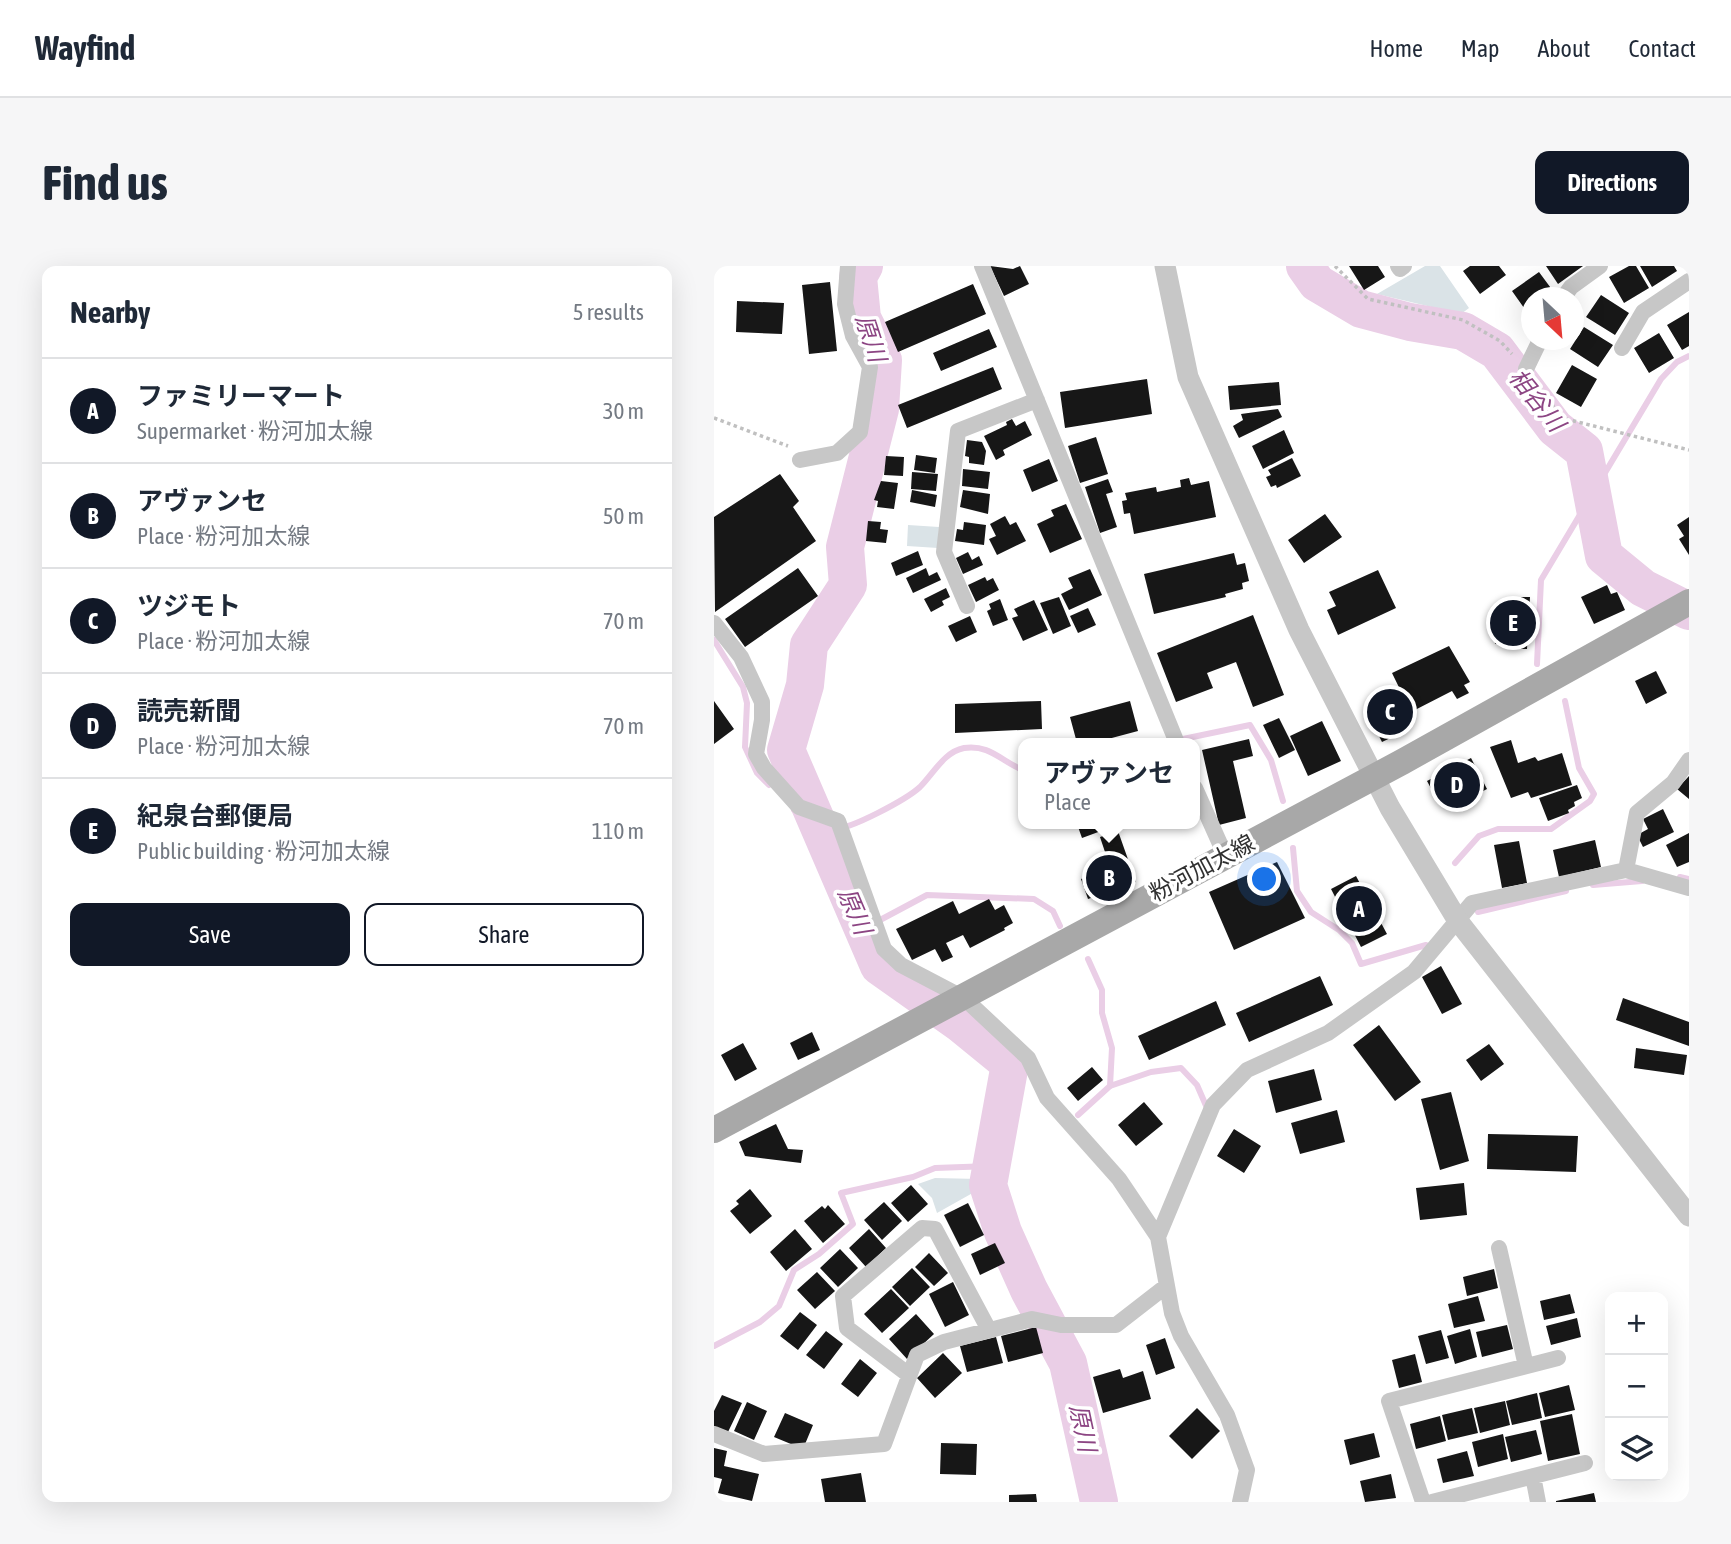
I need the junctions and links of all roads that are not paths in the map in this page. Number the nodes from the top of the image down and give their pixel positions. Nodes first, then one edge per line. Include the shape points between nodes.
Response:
1 (848, 266) edge
2 (982, 266) edge
3 (1165, 266) edge
4 (1398, 266) edge
5 (1404, 266) edge
6 (1600, 266) edge
7 (1689, 281) edge
8 (1571, 287) edge
9 (1622, 348) dead end
10 (1535, 350) edge
11 (1526, 369) road end
12 (1037, 400) junction
13 (800, 460) road end
14 (967, 606) dead end
15 (1678, 608) edge
16 (714, 623) edge
17 (1175, 738) edge
18 (1689, 760) edge
19 (1376, 776) junction
20 (1200, 799) edge
21 (1225, 855) junction
22 (1626, 870) junction
23 (1689, 888) edge
24 (1458, 921) junction
25 (961, 1000) junction
26 (714, 1130) edge
27 (1689, 1216) edge
28 (1158, 1237) junction
29 (1499, 1248) dead end
30 (1165, 1287) junction
31 (989, 1330) junction
32 (1558, 1358) dead end
33 (1526, 1366) junction
34 (909, 1375) junction
35 (714, 1434) edge
36 (1585, 1463) dead end
37 (1533, 1476) junction
38 (1240, 1502) edge
39 (1423, 1502) edge
40 (1432, 1502) edge
41 (1538, 1502) edge

1 - 13 street via 845,304 853,336 870,368 860,432 837,453
2 - 12 street
3 - 19 street via 1188,377 1299,630
4 - 5 street
6 - 8 street
7 - 9 street via 1643,312
10 - 11 street
12 - 14 street via 958,431 944,552
12 - 17 street
15 - 19 main road, 粉河加太線
16 - 25 street via 741,657 762,702 756,754 764,768 799,807 831,820 844,839 884,949 901,965
18 - 22 street via 1672,783 1637,813
19 - 21 main road, 粉河加太線
19 - 24 street via 1390,808
20 - 21 street
21 - 25 main road, 粉河加太線
22 - 23 street
22 - 24 street via 1472,903
24 - 27 street
24 - 28 street via 1414,972 1328,1033 1247,1070 1213,1105
25 - 26 main road, 粉河加太線
25 - 28 street via 1028,1058 1047,1098 1119,1179
28 - 30 street
29 - 33 street
30 - 31 street via 1116,1325 1061,1325 1032,1319
30 - 38 street via 1181,1336 1227,1415 1247,1470
31 - 34 street via 917,1355
31 - 34 street via 935,1229 922,1228 843,1296 847,1328
32 - 33 street
33 - 39 street via 1389,1401
34 - 35 street via 884,1444 764,1454
36 - 37 street
37 - 40 street
37 - 41 street

